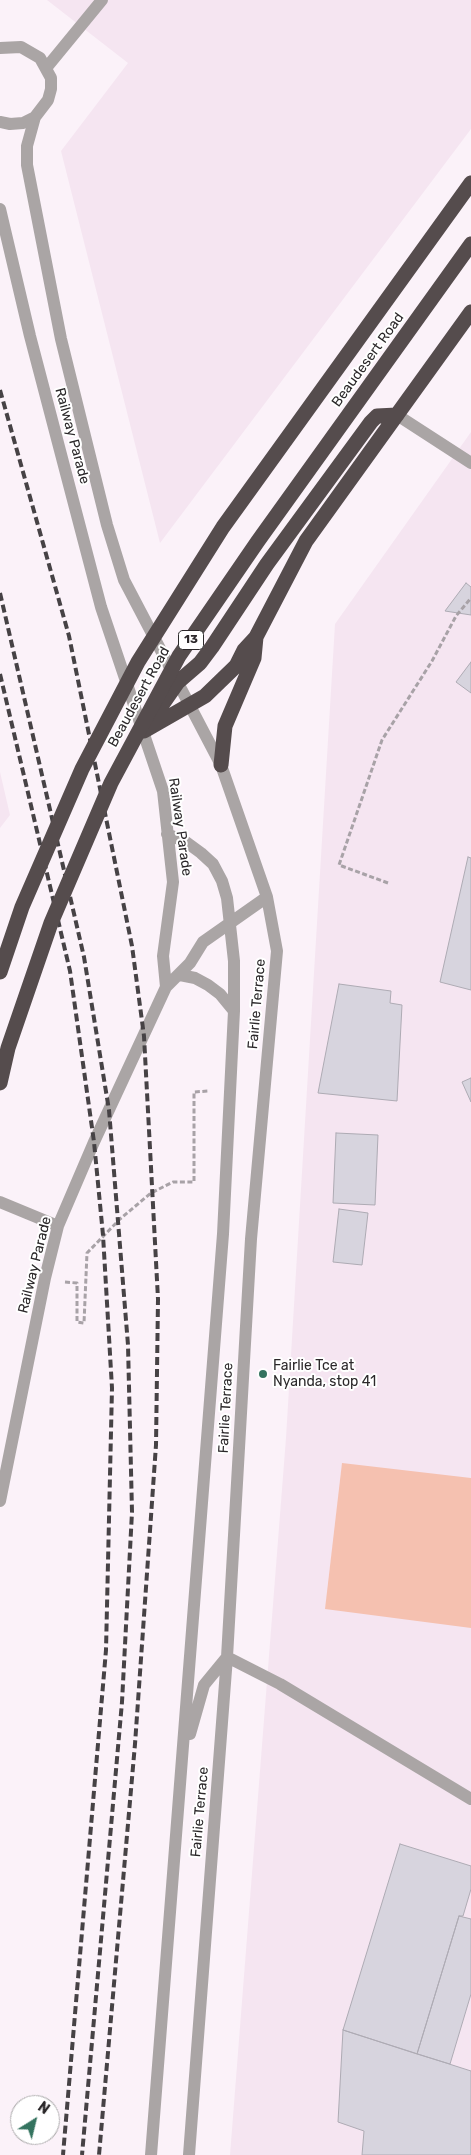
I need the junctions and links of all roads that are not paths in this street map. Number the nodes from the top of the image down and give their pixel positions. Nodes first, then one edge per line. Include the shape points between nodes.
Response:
1 (102, 0) edge
2 (0, 48) edge
3 (47, 67) junction
4 (35, 117) junction
5 (0, 122) edge
6 (471, 183) edge
7 (0, 209) edge
8 (471, 244) edge
9 (471, 312) edge
10 (397, 416) junction
11 (471, 463) edge
12 (256, 637) junction
13 (178, 682) junction
14 (191, 706) junction
15 (144, 731) junction
16 (220, 764) junction
17 (167, 834) junction
18 (267, 897) junction
19 (230, 922) junction
20 (0, 972) edge
21 (180, 975) junction
22 (166, 987) junction
23 (234, 1011) junction
24 (0, 1083) edge
25 (0, 1202) edge
26 (58, 1226) junction
27 (0, 1501) edge
28 (228, 1657) junction
29 (183, 1762) junction
30 (471, 1799) edge
31 (150, 2155) edge
32 (189, 2155) edge

1 - 3 street
2 - 3 street via 20,47 40,58
3 - 4 street, Railway Parade via 51,78 48,100
4 - 5 street via 17,124
4 - 13 street, Railway Parade via 27,146 27,166 61,339 105,515 124,580
6 - 20 highway, Beaudesert Road / 13, bridge via 223,527 138,662 82,769 22,907
7 - 15 street, Railway Parade via 101,607
8 - 24 highway, Beaudesert Road / 13, bridge via 179,656 111,783 55,915 8,1048
9 - 10 highway
10 - 11 street
10 - 12 highway via 306,541
10 - 13 highway via 377,416 370,422 267,564 212,647 200,663
12 - 14 highway via 224,680
12 - 16 highway via 254,658 225,726
13 - 14 street, Fairlie Terrace
13 - 15 highway
14 - 15 highway
14 - 16 street, Fairlie Terrace
15 - 17 street, Railway Parade via 163,790
16 - 18 street, Fairlie Terrace
17 - 19 street, Fairlie Terrace via 186,842 213,864 222,881
17 - 22 street, Railway Parade via 173,882 163,956
18 - 19 street
18 - 28 street, Fairlie Terrace via 277,951 251,1239
19 - 21 street via 203,942
19 - 23 street, Fairlie Terrace
21 - 22 street
21 - 23 street via 208,985
22 - 26 street, Railway Parade
23 - 29 street, Fairlie Terrace via 223,1234
25 - 26 street
26 - 27 street, Railway Parade
28 - 29 street via 204,1685
28 - 30 street via 280,1684
28 - 32 street, Fairlie Terrace
29 - 31 street, Fairlie Terrace

